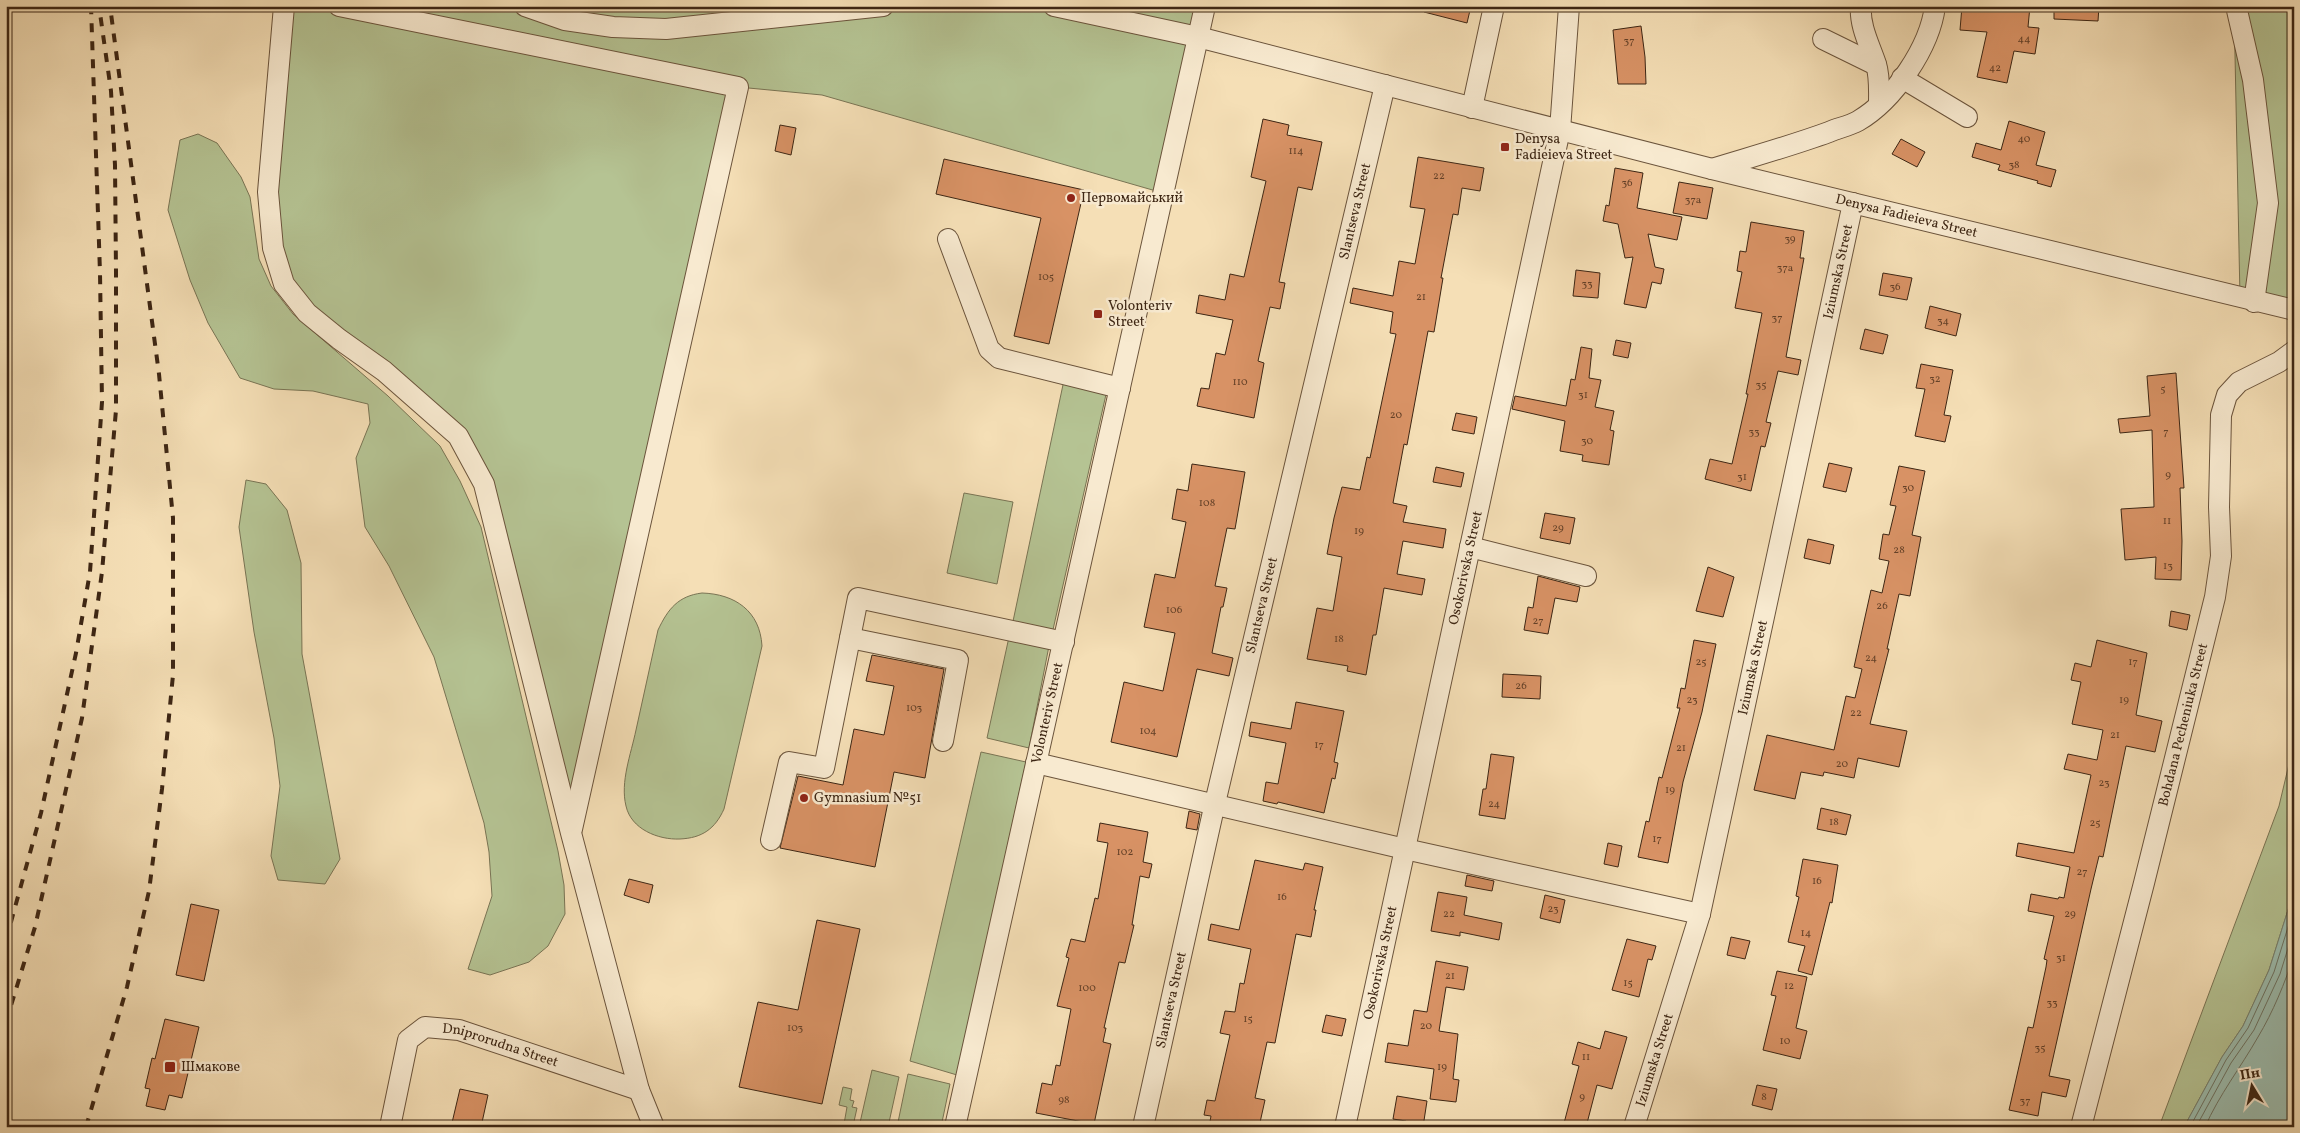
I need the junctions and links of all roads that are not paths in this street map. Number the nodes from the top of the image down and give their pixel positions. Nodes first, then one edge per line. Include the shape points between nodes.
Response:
1 (284, 6) edge
2 (339, 6) edge
3 (525, 6) edge
4 (883, 6) edge
5 (1054, 6) edge
6 (1205, 6) edge
7 (1494, 6) edge
8 (1570, 6) edge
9 (1861, 6) edge
10 (1935, 6) edge
11 (2236, 6) edge
12 (1198, 37) junction
13 (1823, 39) dead end
14 (1876, 65) junction
15 (1902, 78) junction
16 (1384, 85) junction
17 (1879, 104) junction
18 (1472, 108) junction
19 (1967, 117) dead end
20 (1560, 130) junction
21 (1712, 168) junction
22 (1853, 204) junction
23 (948, 239) dead end
24 (2254, 302) junction
25 (2294, 310) edge
26 (2294, 351) edge
27 (1120, 388) junction
28 (1470, 547) junction
29 (1586, 576) dead end
30 (850, 638) junction
31 (1064, 642) junction
32 (943, 741) dead end
33 (1036, 763) junction
34 (1215, 804) junction
35 (571, 833) junction
36 (771, 840) dead end
37 (1405, 849) junction
38 (1700, 914) junction
39 (639, 1090) junction
40 (390, 1127) edge
41 (654, 1127) edge
42 (956, 1127) edge
43 (1143, 1127) edge
44 (1345, 1127) edge
45 (1634, 1127) edge
46 (2080, 1127) edge

1 - 35 street via 268,192 273,248 284,284 307,312 384,371 458,436 484,484
2 - 35 street via 738,87
3 - 4 street via 566,20 614,28 666,29
5 - 12 street, Denysa Fadieieva Street
6 - 12 street, Volonteriv Street
7 - 18 street
8 - 20 street, Osokorivska Street
9 - 14 street via 1866,36
10 - 15 street via 1933,22 1916,58
11 - 24 street via 2253,80 2268,203
12 - 16 street, Denysa Fadieieva Street
12 - 27 street, Volonteriv Street
13 - 14 street
14 - 17 street via 1880,83
15 - 17 street
15 - 19 street
16 - 18 street, Denysa Fadieieva Street
16 - 34 street, Slantseva Street
17 - 21 street via 1858,121
18 - 20 street, Denysa Fadieieva Street
20 - 21 street, Denysa Fadieieva Street
20 - 28 street, Osokorivska Street
21 - 22 street, Denysa Fadieieva Street
22 - 24 street, Denysa Fadieieva Street
22 - 38 street, Iziumska Street
23 - 27 street via 989,349 999,358
24 - 25 street, Denysa Fadieieva Street
26 - 46 street, Bohdana Pecheniuka Street via 2238,382 2227,394 2221,414 2221,556 2215,597
27 - 31 street, Volonteriv Street
28 - 29 street
28 - 37 street, Osokorivska Street
30 - 31 street via 858,598
30 - 32 street via 958,660
30 - 36 street via 824,768 789,762
31 - 33 street, Volonteriv Street
33 - 34 street
33 - 42 street, Volonteriv Street
34 - 37 street
34 - 43 street, Slantseva Street
35 - 39 street
37 - 38 street
37 - 44 street, Osokorivska Street
38 - 45 street, Iziumska Street
39 - 40 street, Dniprorudna Street via 459,1030 425,1027 408,1040
39 - 41 street

